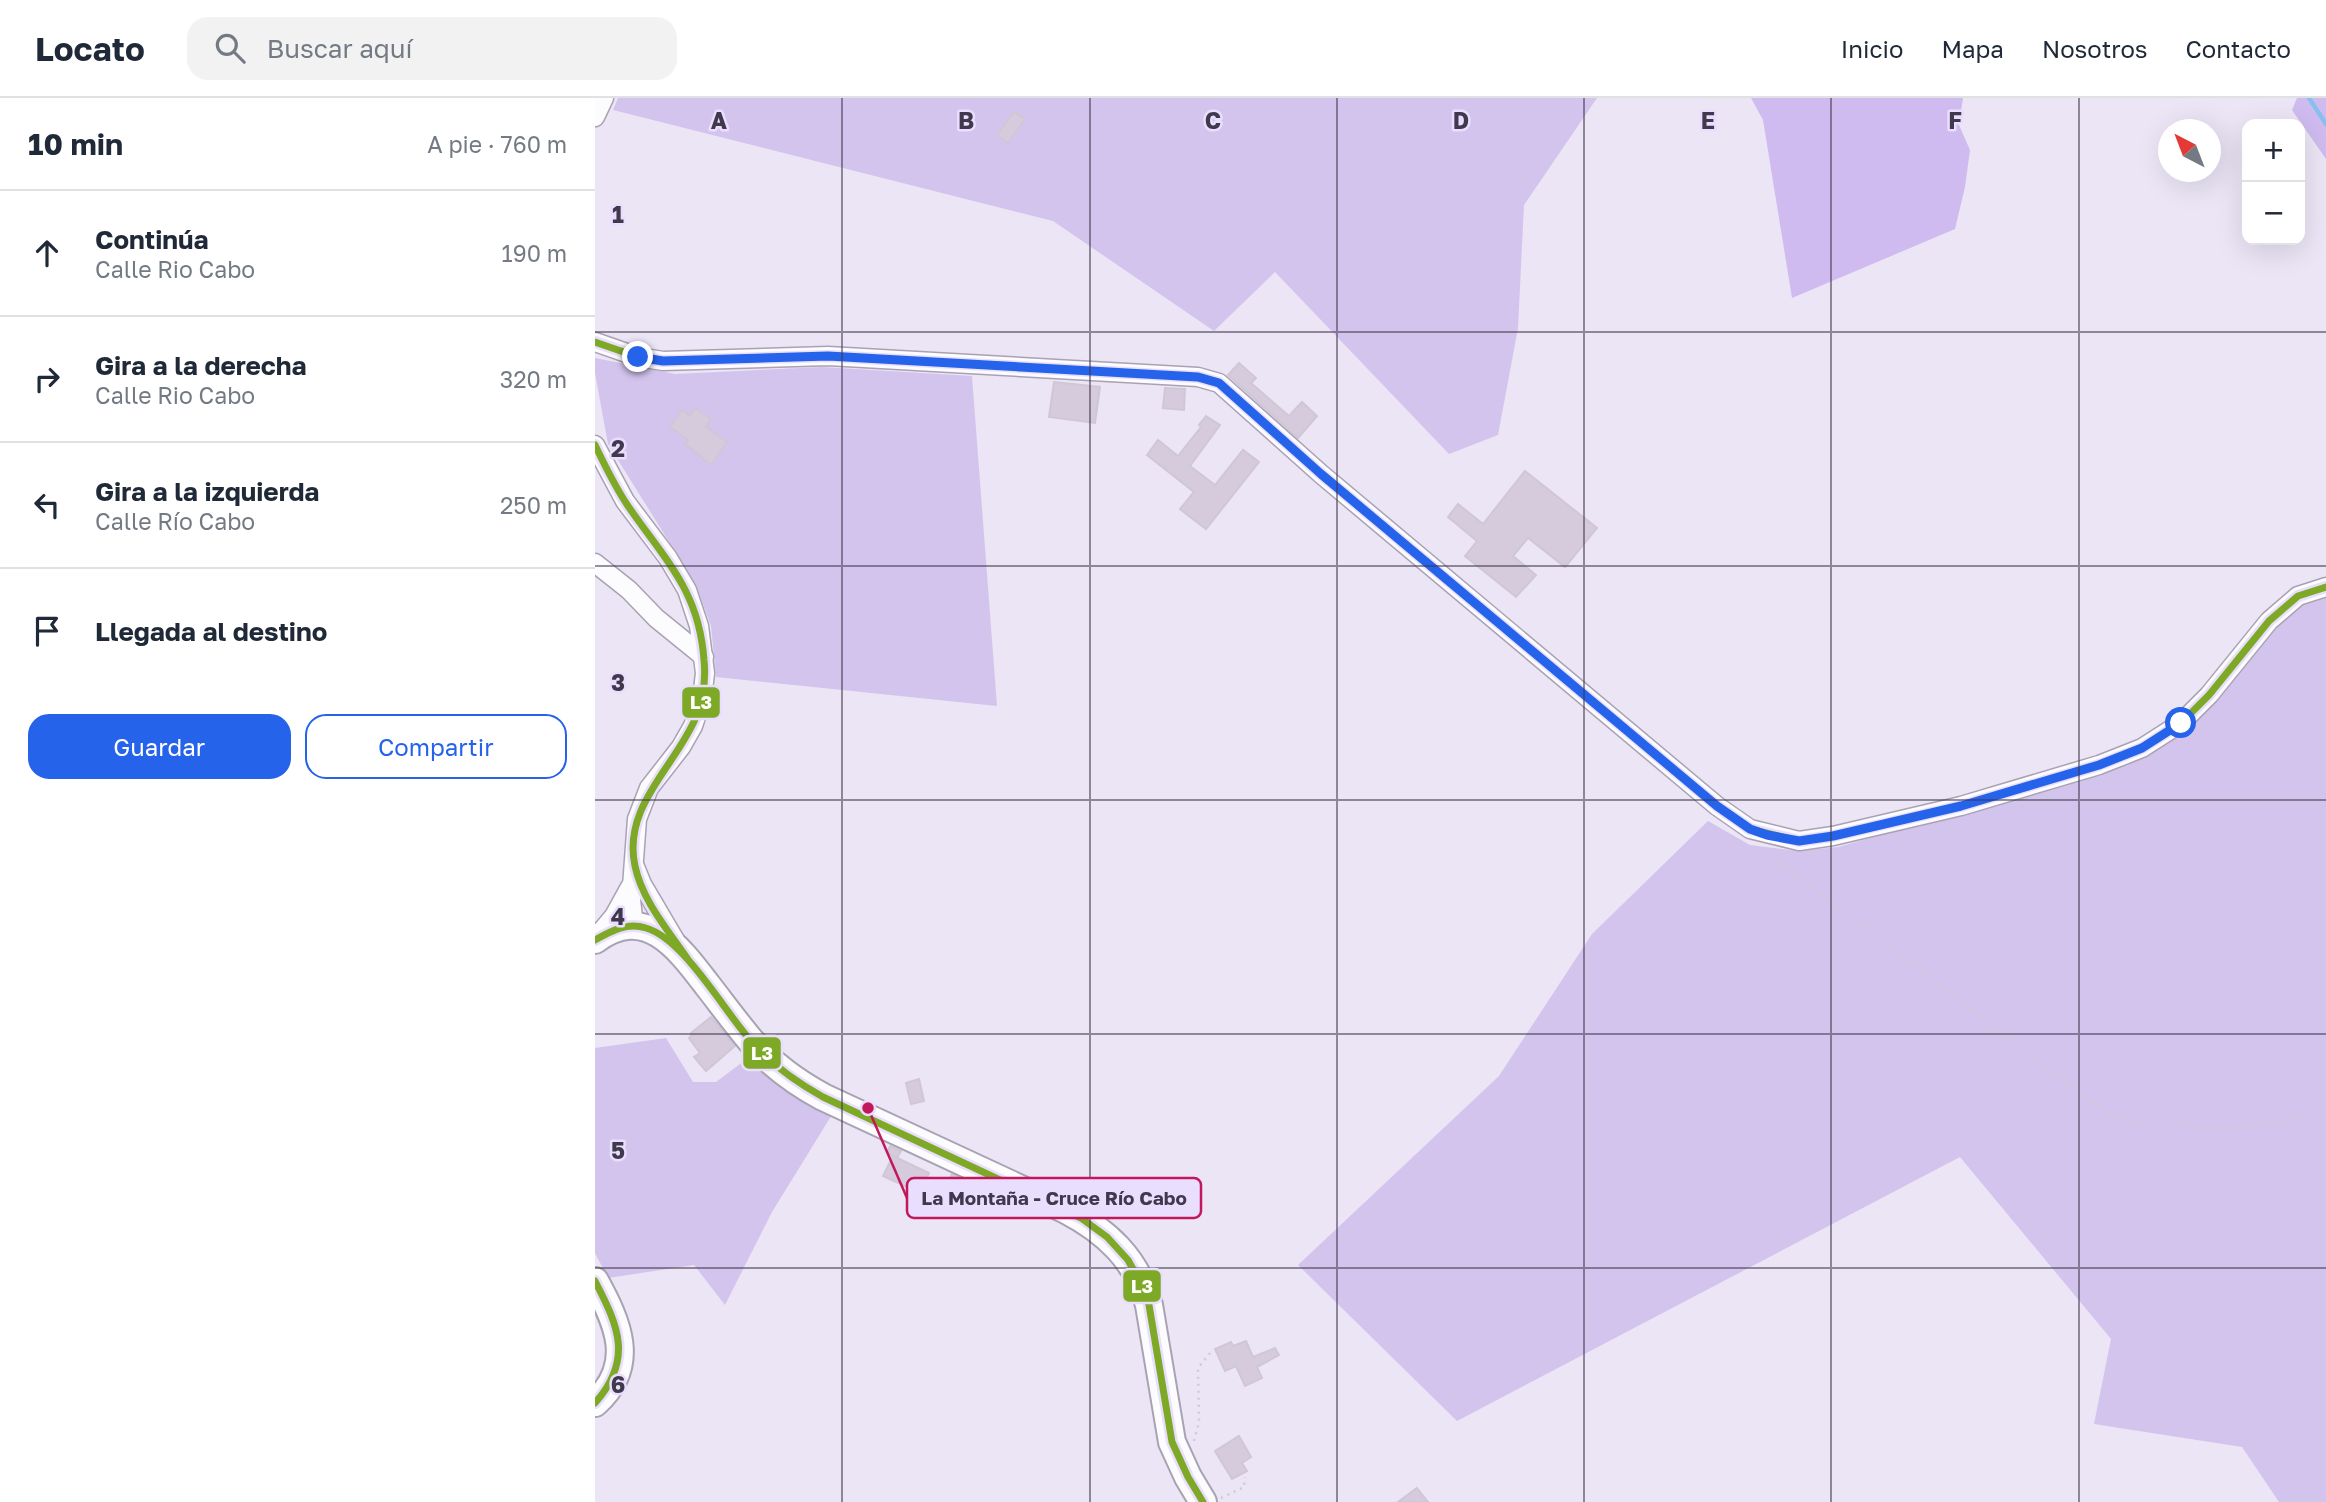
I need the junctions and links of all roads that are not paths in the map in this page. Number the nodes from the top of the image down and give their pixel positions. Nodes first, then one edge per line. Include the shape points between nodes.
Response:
1 (604, 98) edge
2 (595, 117) edge
3 (595, 342) edge
4 (595, 445) edge
5 (595, 563) edge
6 (2326, 587) edge
7 (704, 657) junction
8 (637, 875) junction
9 (636, 926) junction
10 (595, 939) edge
11 (687, 958) junction
12 (597, 1290) edge
13 (595, 1403) edge
14 (1200, 1499) edge

1 - 2 street
3 - 6 street via 663,361 828,356 1198,377 1219,383 1717,806 1750,829 1799,841 1961,806 2142,748 2181,723 2269,621 2298,596
4 - 7 street via 625,502 687,590
5 - 7 street
7 - 8 street via 704,688 694,726 649,788 640,810 634,834
8 - 9 street via 631,900
8 - 10 street via 621,906
8 - 11 street
9 - 10 highway
9 - 11 highway via 661,934
11 - 14 highway via 747,1036 792,1079 1055,1204 1113,1242 1137,1274 1146,1296 1176,1452
12 - 13 highway via 613,1319 621,1353 612,1381

